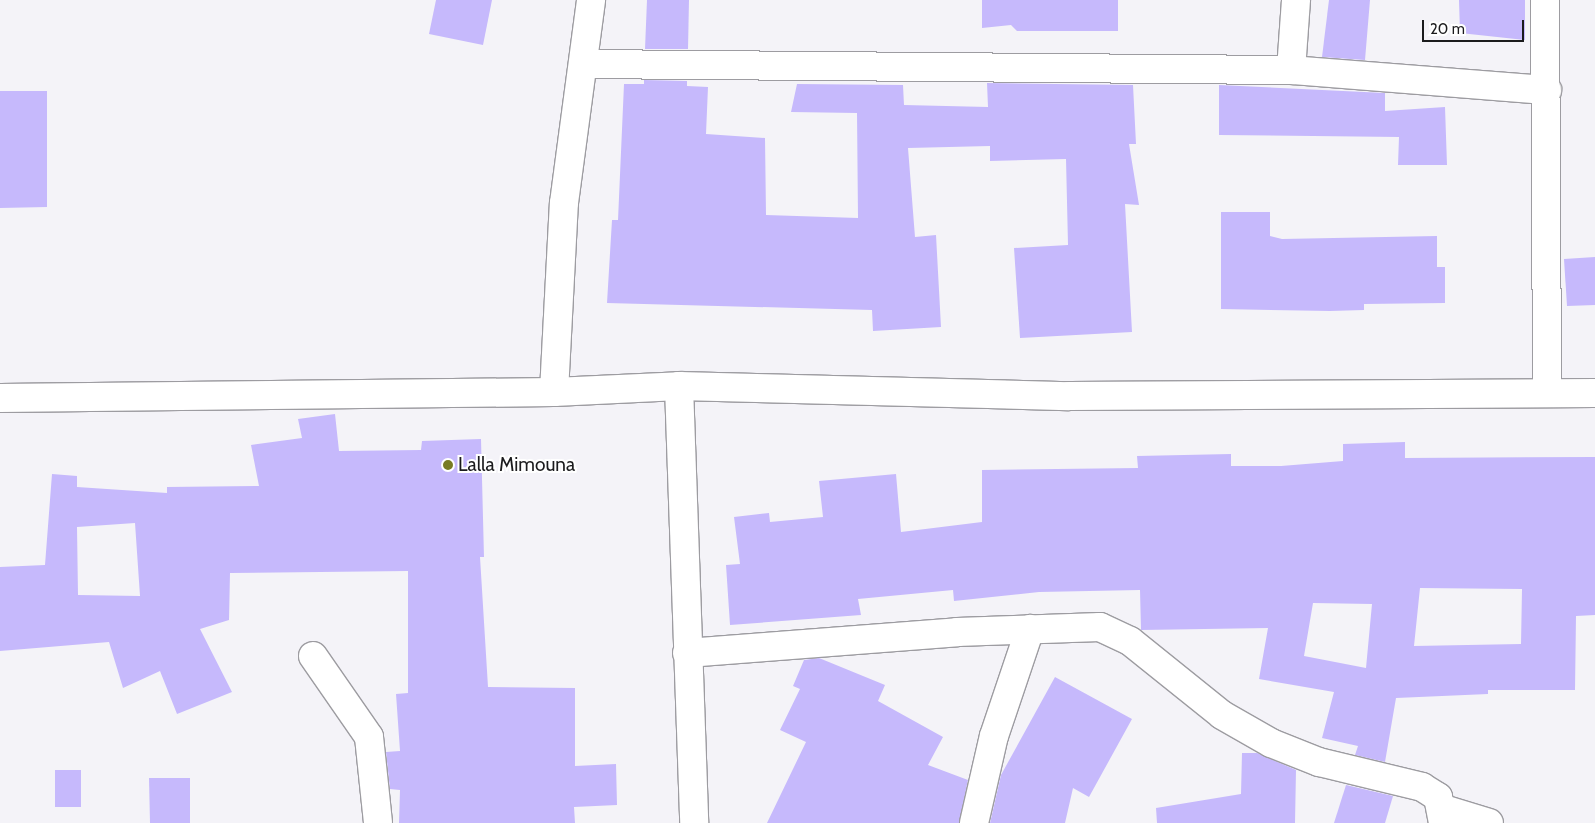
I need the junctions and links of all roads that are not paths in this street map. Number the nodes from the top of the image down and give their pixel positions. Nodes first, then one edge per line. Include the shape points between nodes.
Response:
1 (591, 0) edge
2 (1296, 0) edge
3 (1545, 0) edge
4 (583, 64) junction
5 (1291, 70) junction
6 (1547, 90) junction
7 (679, 386) junction
8 (554, 392) junction
9 (1546, 393) junction
10 (1595, 393) edge
11 (0, 398) edge
12 (1030, 629) junction
13 (687, 653) junction
14 (313, 656) dead end
15 (1443, 816) edge
16 (378, 823) edge
17 (694, 823) edge
18 (974, 823) edge
19 (1489, 823) edge

1 - 4 street
2 - 5 street
3 - 6 street
4 - 5 street
4 - 8 street via 564,203
5 - 6 street
6 - 9 street
7 - 8 street
7 - 9 street via 1068,396
7 - 13 street
8 - 11 street
9 - 10 street
12 - 13 street
12 - 15 street via 1100,627 1130,641 1222,715 1271,743 1319,762 1422,787 1438,798
12 - 18 street via 1004,704
13 - 17 street
14 - 16 street via 368,736
15 - 19 street

